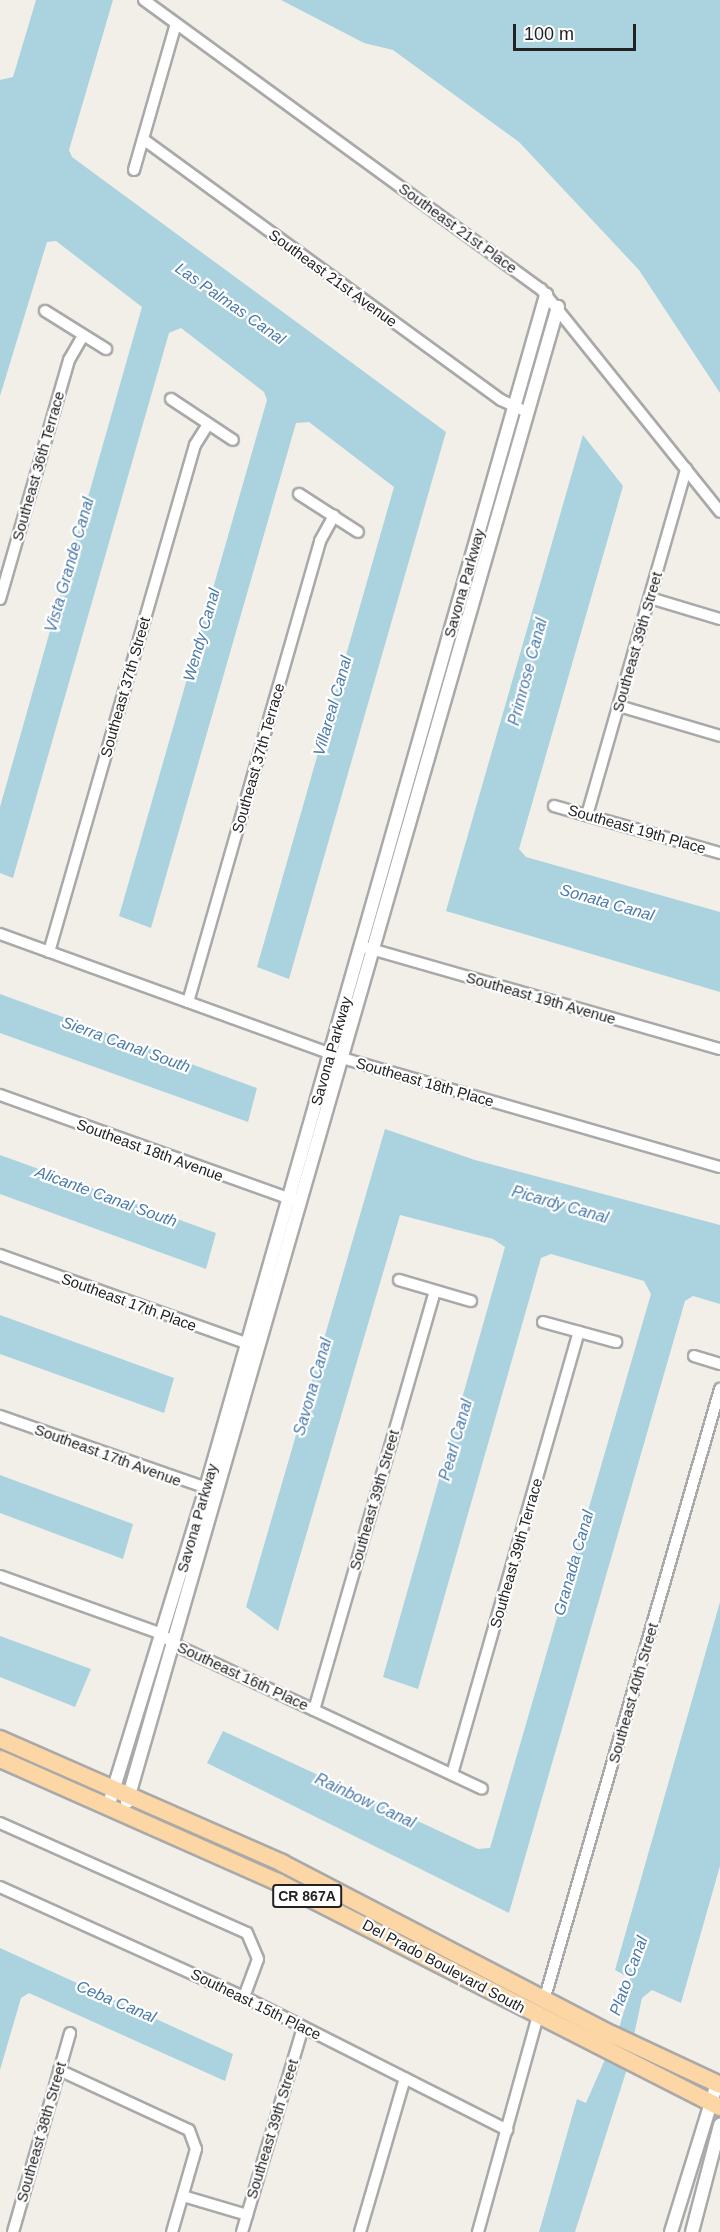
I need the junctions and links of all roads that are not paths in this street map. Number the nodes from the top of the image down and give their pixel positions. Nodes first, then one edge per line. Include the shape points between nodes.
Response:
1 (144, 0) edge
2 (176, 24) junction
3 (143, 139) junction
4 (134, 170) dead end
5 (546, 295) junction
6 (558, 307) junction
7 (45, 311) dead end
8 (83, 336) junction
9 (106, 349) dead end
10 (171, 399) dead end
11 (514, 407) junction
12 (527, 412) junction
13 (207, 426) junction
14 (233, 440) dead end
15 (686, 469) junction
16 (299, 494) dead end
17 (720, 512) edge
18 (334, 516) junction
19 (358, 532) dead end
20 (650, 598) junction
21 (0, 599) edge
22 (720, 619) edge
23 (430, 702) junction
24 (619, 706) junction
25 (443, 707) junction
26 (720, 736) edge
27 (554, 806) dead end
28 (587, 815) junction
29 (720, 853) edge
30 (0, 934) edge
31 (367, 948) junction
32 (49, 952) junction
33 (188, 1002) junction
34 (720, 1049) edge
35 (336, 1055) junction
36 (0, 1095) edge
37 (720, 1167) edge
38 (294, 1201) junction
39 (0, 1255) edge
40 (399, 1280) dead end
41 (435, 1291) junction
42 (471, 1301) dead end
43 (543, 1322) dead end
44 (579, 1332) junction
45 (616, 1342) dead end
46 (253, 1345) junction
47 (694, 1356) dead end
48 (720, 1364) edge
49 (720, 1389) edge
50 (0, 1416) edge
51 (211, 1490) junction
52 (0, 1576) edge
53 (162, 1634) junction
54 (173, 1644) junction
55 (314, 1710) junction
56 (0, 1739) edge
57 (0, 1759) edge
58 (452, 1774) junction
59 (482, 1789) dead end
60 (123, 1790) junction
61 (116, 1807) junction
62 (0, 1823) edge
63 (0, 1887) edge
64 (244, 1997) junction
65 (544, 1997) junction
66 (516, 2003) junction
67 (569, 2011) junction
68 (537, 2016) junction
69 (303, 2027) junction
70 (70, 2033) dead end
71 (610, 2043) junction
72 (59, 2070) junction
73 (405, 2078) junction
74 (718, 2091) edge
75 (720, 2125) edge
76 (507, 2130) junction
77 (183, 2196) junction
78 (247, 2215) junction
79 (13, 2232) edge
80 (172, 2232) edge
81 (242, 2232) edge
82 (360, 2232) edge
83 (478, 2232) edge
84 (671, 2232) edge
85 (692, 2232) edge

1 - 2 street, Southeast 21st Place
2 - 3 street
2 - 5 street, Southeast 21st Place
3 - 4 street
3 - 11 street, Southeast 21st Avenue
5 - 6 street, Southeast 21st Place
5 - 11 street, Savona Parkway
6 - 12 street, Savona Parkway
6 - 15 street, Southeast 21st Place
7 - 8 street
8 - 9 street
8 - 21 street, Southeast 36th Terrace via 69,360
10 - 13 street
11 - 12 street, Southeast 21st Avenue
11 - 23 street, Savona Parkway
12 - 25 street, Savona Parkway
13 - 14 street
13 - 32 street, Southeast 37th Street via 195,445
15 - 17 street, Southeast 21st Place
15 - 20 street, Southeast 39th Street
16 - 18 street
18 - 19 street
18 - 33 street, Southeast 37th Terrace via 320,541
20 - 22 street
20 - 24 street, Southeast 39th Street
23 - 25 street
23 - 31 street, Savona Parkway
24 - 26 street
24 - 28 street, Southeast 39th Street
25 - 31 street, Savona Parkway
27 - 28 street, Southeast 19th Place
28 - 29 street, Southeast 19th Place
30 - 32 street, Southeast 18th Place
31 - 34 street, Southeast 19th Avenue
31 - 35 street, Savona Parkway
32 - 33 street, Southeast 18th Place
33 - 35 street, Southeast 18th Place
35 - 37 street, Southeast 18th Place
35 - 38 street, Savona Parkway
36 - 38 street, Southeast 18th Avenue
38 - 46 street, Savona Parkway
39 - 46 street, Southeast 17th Place
40 - 41 street
41 - 42 street
41 - 55 street, Southeast 39th Street
43 - 44 street
44 - 45 street
44 - 58 street, Southeast 39th Terrace
46 - 51 street, Savona Parkway
47 - 48 street
49 - 65 street, Southeast 40th Street
50 - 51 street, Southeast 17th Avenue
51 - 53 street, Savona Parkway
51 - 54 street, Savona Parkway
52 - 53 street, Southeast 16th Place
53 - 54 street, Southeast 16th Place
53 - 60 street, Savona Parkway
54 - 55 street, Southeast 16th Place
54 - 60 street, Savona Parkway
55 - 58 street, Southeast 16th Place
56 - 60 main road, Del Prado Boulevard South / CR 867A
57 - 61 main road, Del Prado Boulevard South / CR 867A
58 - 59 street, Southeast 16th Place
60 - 61 street, Savona Parkway
60 - 65 main road, Del Prado Boulevard South / CR 867A via 282,1863
61 - 66 main road, Del Prado Boulevard South / CR 867A via 348,1916
62 - 64 street via 247,1933 258,1959
63 - 64 street, Southeast 15th Place
64 - 69 street, Southeast 15th Place
65 - 66 main road
65 - 67 main road, Del Prado Boulevard South / CR 867A
66 - 68 main road, Del Prado Boulevard South / CR 867A
67 - 68 main road
67 - 71 main road, Del Prado Boulevard South / CR 867A
68 - 71 main road, Del Prado Boulevard South / CR 867A
68 - 76 street
69 - 73 street, Southeast 15th Place
69 - 78 street, Southeast 39th Street
70 - 72 street, Southeast 38th Street
71 - 74 main road, Del Prado Boulevard South / CR 867A via 638,2048
71 - 74 main road, Del Prado Boulevard South / CR 867A via 633,2064
72 - 77 street via 189,2130 195,2140
72 - 79 street, Southeast 38th Street
73 - 76 street, Southeast 15th Place
73 - 82 street
74 - 84 street
75 - 85 street
76 - 83 street
77 - 78 street
77 - 80 street
78 - 81 street, Southeast 39th Street

